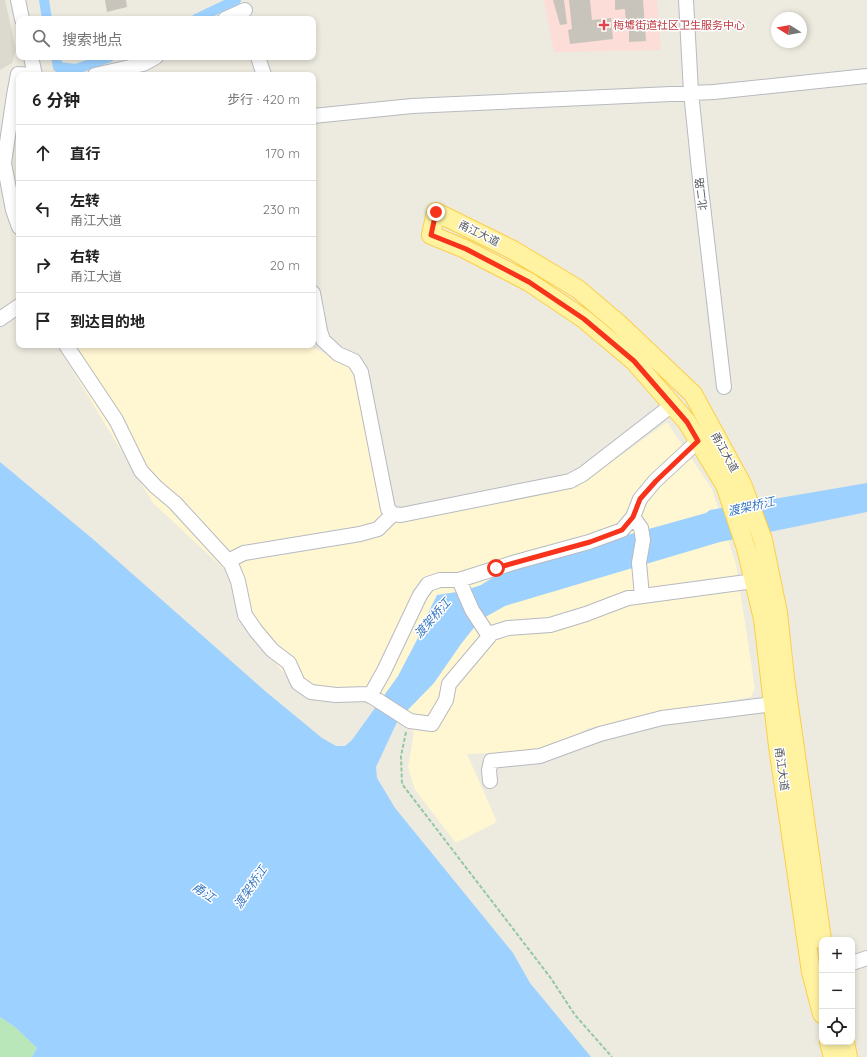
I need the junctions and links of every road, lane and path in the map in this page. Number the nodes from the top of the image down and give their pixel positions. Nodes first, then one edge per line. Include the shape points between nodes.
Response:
1 (18, 0) edge
2 (686, 0) edge
3 (245, 10) edge
4 (21, 16) edge
5 (232, 16) edge
6 (32, 60) edge
7 (150, 60) edge
8 (259, 60) edge
9 (35, 72) edge
10 (109, 72) edge
11 (263, 72) edge
12 (867, 76) edge
13 (16, 84) edge
14 (691, 92) junction
15 (316, 116) edge
16 (16, 218) edge
17 (16, 308) edge
18 (316, 309) edge
19 (0, 318) edge
20 (68, 348) edge
21 (724, 387) dead end
22 (672, 405) junction
23 (698, 441) junction
24 (393, 514) junction
25 (637, 522) junction
26 (228, 561) junction
27 (754, 581) junction
28 (461, 585) junction
29 (642, 596) junction
30 (489, 636) junction
31 (373, 698) junction
32 (773, 704) junction
33 (406, 719) junction
34 (490, 780) dead end
35 (822, 937) edge
36 (867, 958) edge
37 (855, 962) edge
38 (821, 1009) edge
39 (830, 1045) edge
40 (846, 1045) edge
41 (612, 1057) edge
42 (833, 1057) edge
43 (848, 1057) edge

1 - 4 street
2 - 14 street, 北二路
3 - 5 street
6 - 9 street
7 - 10 street
8 - 11 street
12 - 14 street via 714,92
13 - 16 street via 4,163
14 - 15 street via 412,106
14 - 21 street, 北二路
17 - 19 street
18 - 24 street via 323,340 338,354 354,361 361,372 388,509
20 - 26 street via 116,420 141,471
22 - 23 main road, 甬江大道 via 687,422
22 - 24 street via 583,474 570,481 401,515
22 - 35 main road, 甬江大道 via 634,361 584,319 529,282 466,249 431,235 436,212 514,250 578,289 618,323 693,394 742,484 763,540 778,612
23 - 25 street via 640,499
23 - 27 main road, 甬江大道 via 725,485
24 - 26 street via 378,529 244,554
25 - 28 street via 590,542 516,562
25 - 29 street via 643,540 639,563
26 - 31 street via 238,581 245,615 272,650 289,663 298,683 311,692 336,695 368,694
27 - 29 street
27 - 32 main road, 甬江大道 via 763,619
28 - 30 street via 472,610
28 - 31 street via 440,580 428,584 420,595
29 - 30 street via 628,598 550,625 508,628
30 - 33 street via 449,684 446,700 432,724
31 - 33 street
32 - 34 street via 662,718 600,734 540,756 491,761
32 - 38 main road, 甬江大道 via 812,972
33 - 41 path via 401,756 402,784 540,964 575,1015
36 - 37 street
39 - 42 main road
40 - 43 main road

